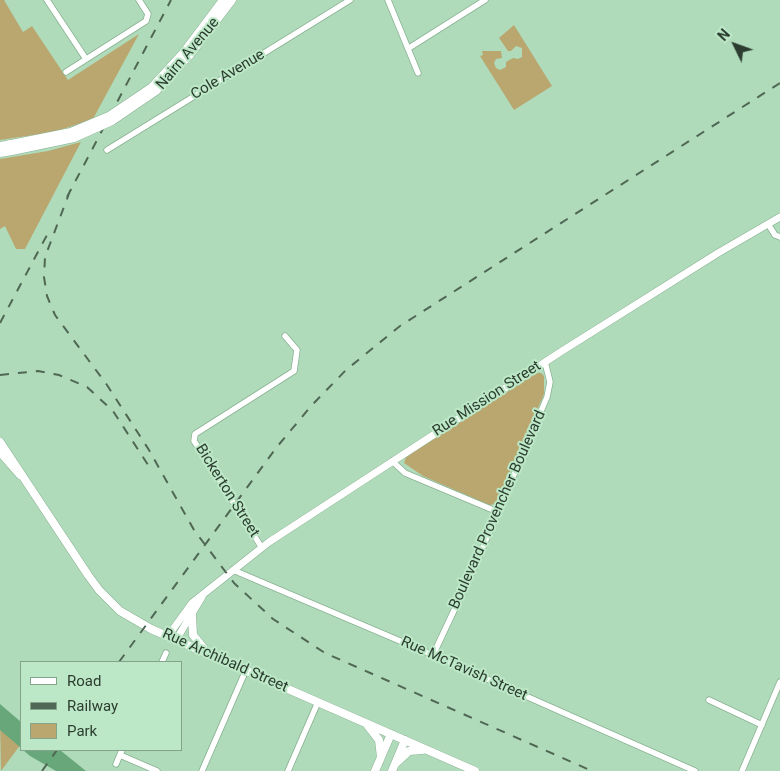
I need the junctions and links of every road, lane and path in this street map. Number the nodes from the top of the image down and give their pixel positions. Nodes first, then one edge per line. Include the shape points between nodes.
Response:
1 (48, 0) edge
2 (139, 0) edge
3 (223, 0) edge
4 (232, 0) edge
5 (350, 0) edge
6 (388, 0) edge
7 (485, 0) edge
8 (409, 48) junction
9 (187, 54) junction
10 (86, 59) junction
11 (66, 72) dead end
12 (418, 73) dead end
13 (0, 146) edge
14 (11, 147) junction
15 (107, 150) dead end
16 (0, 153) edge
17 (780, 217) edge
18 (768, 224) junction
19 (780, 237) edge
20 (285, 336) dead end
21 (545, 362) junction
22 (0, 442) edge
23 (0, 452) edge
24 (392, 461) junction
25 (28, 484) junction
26 (498, 512) junction
27 (262, 548) junction
28 (232, 570) junction
29 (204, 594) junction
30 (192, 616) junction
31 (172, 638) junction
32 (166, 653) dead end
33 (209, 654) junction
34 (433, 655) junction
35 (162, 661) edge
36 (246, 670) junction
37 (780, 682) edge
38 (709, 700) dead end
39 (318, 702) junction
40 (362, 720) junction
41 (762, 725) junction
42 (391, 734) junction
43 (405, 740) junction
44 (430, 751) junction
45 (121, 752) edge
46 (381, 757) junction
47 (116, 764) dead end
48 (394, 768) edge
49 (157, 771) edge
50 (202, 771) edge
51 (288, 771) edge
52 (375, 771) edge
53 (475, 771) edge
54 (695, 771) edge
55 (742, 771) edge

1 - 10 street
2 - 10 street via 148,17 144,22
3 - 9 main road, Nairn Avenue
4 - 9 main road, Nairn Avenue
5 - 15 street, Cole Avenue
6 - 8 street
7 - 8 street
8 - 12 street
9 - 14 main road, Nairn Avenue, bridge via 152,87 109,116 71,132
10 - 11 street
13 - 14 main road, Nairn Avenue
14 - 16 main road, Nairn Avenue
17 - 18 street, Rue Mission Street
18 - 19 street
18 - 21 street, Rue Mission Street
20 - 27 street, Bickerton Street via 296,350 294,371 195,434 194,441
21 - 24 street, Rue Mission Street
21 - 26 street, Boulevard Provencher Boulevard via 550,382 548,397
22 - 25 main road, Rue Archibald Street
23 - 25 main road, Rue Archibald Street
24 - 26 street via 405,473
24 - 27 street, Rue Mission Street
25 - 31 main road, Rue Archibald Street via 99,590 120,611
26 - 34 street, Boulevard Provencher Boulevard
27 - 28 street, Rue Mission Street
28 - 29 street, Rue Mission Street
28 - 34 street, Rue McTavish Street
29 - 30 street, Rue Mission Street
29 - 31 street, Rue Mission Street via 186,610
30 - 31 street, Rue Mission Street
30 - 33 main road via 193,635
31 - 33 main road, Rue Archibald Street
32 - 35 street
33 - 36 main road, Rue Archibald Street
34 - 54 street, Rue McTavish Street
36 - 39 main road, Rue Archibald Street
36 - 50 street
37 - 41 street
38 - 41 street
39 - 40 main road, Rue Archibald Street
39 - 51 street
40 - 42 main road, Rue Archibald Street
40 - 46 main road via 377,737
41 - 55 street
42 - 43 main road, Rue Archibald Street
42 - 46 main road
43 - 44 main road, Rue Archibald Street
43 - 48 main road
44 - 48 main road via 412,750
44 - 53 main road, Rue Archibald Street
45 - 47 street
45 - 49 street
46 - 52 main road

